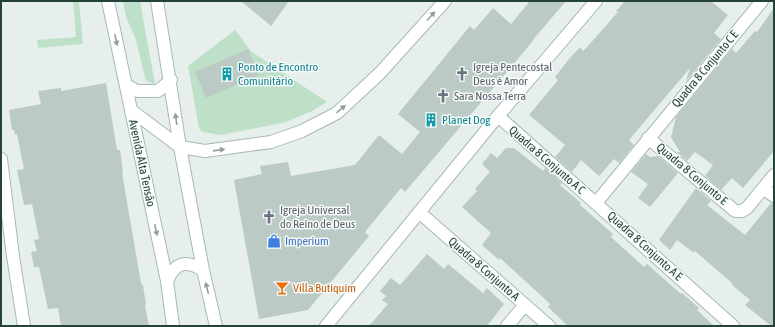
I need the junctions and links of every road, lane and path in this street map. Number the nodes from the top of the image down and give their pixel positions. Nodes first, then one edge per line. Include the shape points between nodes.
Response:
1 (108, 1) edge
2 (157, 1) edge
3 (445, 1) edge
4 (596, 1) edge
5 (762, 1) edge
6 (171, 80) junction
7 (126, 85) junction
8 (131, 110) junction
9 (498, 116) junction
10 (648, 138) junction
11 (180, 147) junction
12 (1, 159) edge
13 (774, 175) edge
14 (763, 188) junction
15 (774, 196) edge
16 (596, 203) junction
17 (419, 212) junction
18 (7, 256) edge
19 (203, 270) junction
20 (167, 281) junction
21 (525, 305) junction
22 (24, 326) edge
23 (173, 326) edge
24 (216, 326) edge
25 (326, 326) edge
26 (507, 326) edge
27 (549, 326) edge
28 (733, 326) edge

1 -> 7 street, Avenida Alta Tensão
2 - 6 street
11 -> 3 street via 205,152 271,142 302,131 337,113 380,72
4 - 9 street
5 - 10 street, Quadra 8 Conjunto C E
6 - 7 street via 158,91 137,91
11 -> 6 street
7 - 8 street, Avenida Alta Tensão
8 - 11 street
8 -> 20 street, Avenida Alta Tensão
9 - 16 street, Quadra 8 Conjunto A C
9 - 17 street
10 - 14 street, Quadra 8 Conjunto E via 736,211 747,208
10 - 16 street, Quadra 8 Conjunto C E
11 - 19 street
12 - 18 street
13 - 14 street
14 - 15 street
16 - 28 street, Quadra 8 Conjunto A E
17 - 21 street, Quadra 8 Conjunto A
17 - 25 street
18 - 22 street
19 - 20 street via 193,264 182,264 172,270
24 -> 19 street
20 - 23 street, Avenida Alta Tensão
21 - 26 street
21 - 27 street, Quadra 8 Conjunto A

